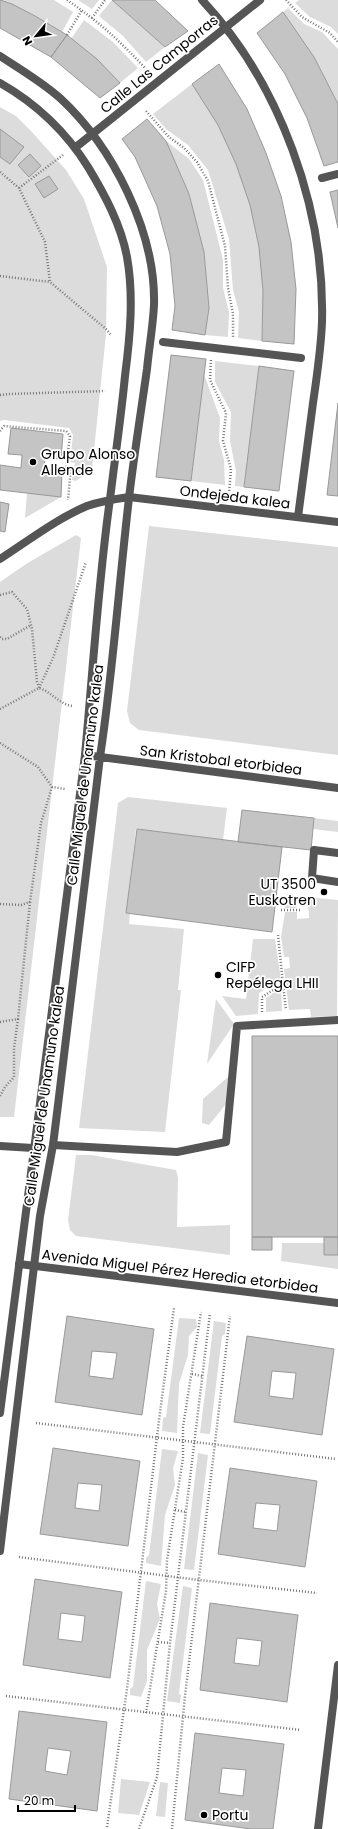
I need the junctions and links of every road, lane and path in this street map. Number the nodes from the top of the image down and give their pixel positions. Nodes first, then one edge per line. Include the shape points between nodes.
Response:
1 (66, 0) edge
2 (106, 0) edge
3 (202, 0) edge
4 (260, 0) edge
5 (286, 0) edge
6 (82, 10) junction
7 (92, 18) junction
8 (225, 28) junction
9 (67, 35) dead end
10 (338, 42) edge
11 (0, 56) edge
12 (146, 69) dead end
13 (0, 84) edge
14 (146, 111) dead end
15 (92, 134) junction
16 (76, 147) junction
17 (65, 154) dead end
18 (0, 172) edge
19 (338, 174) edge
20 (322, 178) dead end
21 (19, 188) junction
22 (0, 276) edge
23 (50, 282) junction
24 (111, 335) dead end
25 (163, 342) dead end
26 (212, 347) junction
27 (233, 350) junction
28 (301, 358) dead end
29 (105, 390) dead end
30 (0, 395) edge
31 (0, 431) edge
32 (229, 493) dead end
33 (129, 496) junction
34 (110, 499) junction
35 (67, 502) dead end
36 (298, 517) junction
37 (338, 522) edge
38 (0, 558) edge
39 (86, 562) dead end
40 (0, 595) edge
41 (31, 625) junction
42 (0, 637) edge
43 (39, 688) junction
44 (72, 706) dead end
45 (0, 709) edge
46 (0, 743) edge
47 (85, 755) junction
48 (100, 757) junction
49 (52, 787) junction
50 (338, 788) edge
51 (65, 789) dead end
52 (338, 853) edge
53 (338, 882) edge
54 (30, 902) junction
55 (0, 904) edge
56 (281, 910) dead end
57 (300, 910) dead end
58 (278, 935) dead end
59 (283, 984) junction
60 (287, 1016) dead end
61 (262, 1017) dead end
62 (18, 1019) junction
63 (338, 1020) edge
64 (0, 1022) edge
65 (0, 1096) edge
66 (53, 1145) junction
67 (0, 1146) edge
68 (33, 1148) junction
69 (19, 1264) junction
70 (34, 1267) junction
71 (338, 1303) edge
72 (174, 1308) dead end
73 (201, 1312) dead end
74 (210, 1313) dead end
75 (230, 1316) dead end
76 (192, 1374) junction
77 (202, 1376) junction
78 (0, 1413) edge
79 (36, 1423) dead end
80 (157, 1438) junction
81 (183, 1441) junction
82 (194, 1443) junction
83 (215, 1445) junction
84 (336, 1460) dead end
85 (175, 1510) junction
86 (186, 1512) junction
87 (0, 1551) edge
88 (19, 1557) dead end
89 (141, 1572) junction
90 (167, 1576) junction
91 (178, 1577) junction
92 (198, 1580) junction
93 (317, 1593) dead end
94 (158, 1642) junction
95 (170, 1643) junction
96 (338, 1665) edge
97 (6, 1696) dead end
98 (124, 1709) junction
99 (146, 1712) junction
100 (164, 1715) junction
101 (183, 1717) junction
102 (301, 1730) dead end
103 (107, 1827) dead end
104 (139, 1829) edge
105 (172, 1829) edge
106 (318, 1829) edge

1 - 6 path
2 - 7 path
3 - 8 street
4 - 8 street, Calle Las Camporras
5 - 10 path via 302,17 330,33
6 - 7 path
6 - 9 path
7 - 12 path via 119,39
8 - 15 street, Calle Las Camporras
8 - 36 street via 254,71 282,124 304,183 316,234 322,322
11 - 15 street, Calle Miguel de Unamuno kalea via 60,98
13 - 16 street, Calle Miguel de Unamuno kalea via 45,113
14 - 27 path via 169,137 197,162 208,181 225,246 233,314
15 - 16 street, Calle Las Camporras
15 - 33 street, Calle Miguel de Unamuno kalea via 130,196 145,238 152,273 154,305
16 - 34 street, Calle Miguel de Unamuno kalea via 107,199 123,242 130,282 130,337
17 - 21 path
18 - 21 path
19 - 20 street
21 - 23 path via 45,242
22 - 23 path
23 - 24 path
25 - 26 street
26 - 27 street
26 - 32 path via 210,380 226,412 224,441 231,469
27 - 28 street
29 - 30 path
31 - 35 path via 4,426 66,431 70,436 66,467 71,467
33 - 34 street, Ondejeda kalea
33 - 36 street, Ondejeda kalea
33 - 48 street, Calle Miguel de Unamuno kalea
34 - 38 street, Ondejeda kalea via 66,517
34 - 47 street, Calle Miguel de Unamuno kalea
36 - 37 street, Ondejeda kalea
39 - 43 path via 53,658
40 - 41 path via 12,592 20,598 27,609
41 - 42 path via 7,640
41 - 43 path
43 - 44 path via 65,705
43 - 45 path
46 - 49 path via 38,767
47 - 48 street, San Kristobal etorbidea
47 - 68 street, Calle Miguel de Unamuno kalea
48 - 50 street, San Kristobal etorbidea
48 - 66 street, Calle Miguel de Unamuno kalea
49 - 51 path
49 - 54 path via 41,823
52 - 53 street via 314,850 312,878
54 - 55 path via 21,905
54 - 62 path
56 - 57 path
58 - 59 path
59 - 60 path
59 - 61 path via 262,998
62 - 64 path
62 - 65 path via 14,1077 4,1087
63 - 66 street via 237,1026 226,1142 177,1152
66 - 70 street, Calle Miguel de Unamuno kalea
67 - 68 street
68 - 69 street, Calle Miguel de Unamuno kalea
69 - 70 street, Avenida Miguel Pérez Heredia etorbidea
69 - 78 street, Calle Miguel de Unamuno kalea
70 - 71 street, Avenida Miguel Pérez Heredia etorbidea
70 - 87 street, Calle Miguel de Unamuno kalea
72 - 80 path
73 - 76 path
74 - 77 path
75 - 83 path
76 - 77 path
76 - 81 path
77 - 82 path
79 - 80 path
80 - 81 path
80 - 89 path
81 - 82 path
81 - 85 path
82 - 83 path
82 - 86 path
83 - 84 path
83 - 92 path
85 - 86 path
85 - 90 path
86 - 91 path
88 - 89 path
89 - 90 path
89 - 98 path
90 - 91 path
90 - 94 path
91 - 92 path
91 - 95 path
92 - 93 path
92 - 101 path
94 - 95 path
94 - 99 path
95 - 100 path
96 - 106 street
97 - 98 path
98 - 99 path
98 - 103 path
99 - 100 path
100 - 101 path
100 - 104 path via 157,1777
101 - 102 path
101 - 105 path

